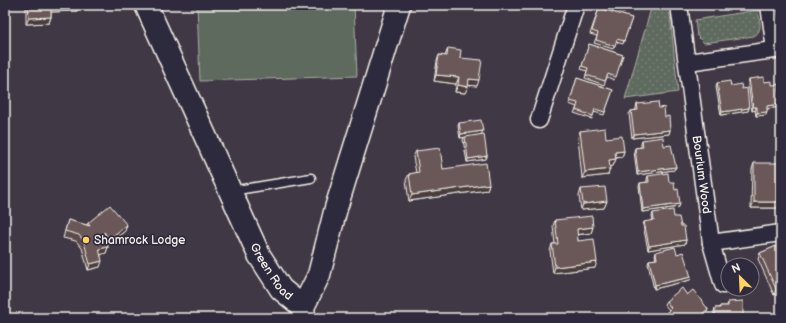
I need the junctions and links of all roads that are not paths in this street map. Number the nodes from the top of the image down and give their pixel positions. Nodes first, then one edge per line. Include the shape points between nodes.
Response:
1 (146, 5) edge
2 (400, 5) edge
3 (576, 5) edge
4 (679, 5) edge
5 (768, 5) edge
6 (778, 50) edge
7 (688, 62) junction
8 (539, 120) dead end
9 (311, 178) dead end
10 (230, 191) junction
11 (781, 233) edge
12 (711, 243) junction
13 (720, 274) edge
14 (304, 313) edge

1 - 10 street, Green Road
2 - 14 street, Green Road via 336,208 319,275
3 - 8 street
4 - 7 street, Bourlum Wood
5 - 6 street
6 - 7 street
7 - 12 street, Bourlum Wood
9 - 10 lane
10 - 14 street, Green Road via 270,275
11 - 12 street
12 - 13 street, Bourlum Wood

